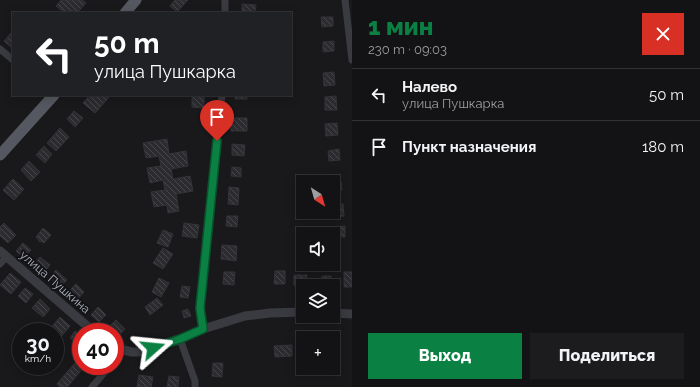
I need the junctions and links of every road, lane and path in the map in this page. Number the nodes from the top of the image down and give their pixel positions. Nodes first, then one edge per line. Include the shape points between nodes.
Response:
1 (136, 0) edge
2 (225, 0) edge
3 (345, 0) edge
4 (125, 12) edge
5 (225, 12) edge
6 (0, 49) edge
7 (12, 59) edge
8 (352, 60) edge
9 (53, 96) edge
10 (222, 96) edge
11 (0, 155) edge
12 (3, 254) edge
13 (0, 264) edge
14 (296, 312) edge
15 (340, 313) edge
16 (352, 314) edge
17 (84, 323) edge
18 (203, 329) junction
19 (180, 339) junction
20 (124, 350) edge
21 (102, 375) edge
22 (92, 387) edge
23 (194, 387) edge

1 - 4 main road
2 - 5 street
3 - 8 street
6 - 7 street
9 - 11 main road
10 - 18 street via 200,308
12 - 13 street
12 - 17 street, улица Пушкина
14 - 18 street via 245,316
15 - 16 street
18 - 19 street
19 - 20 street via 139,352
19 - 23 street via 195,381
21 - 22 street

